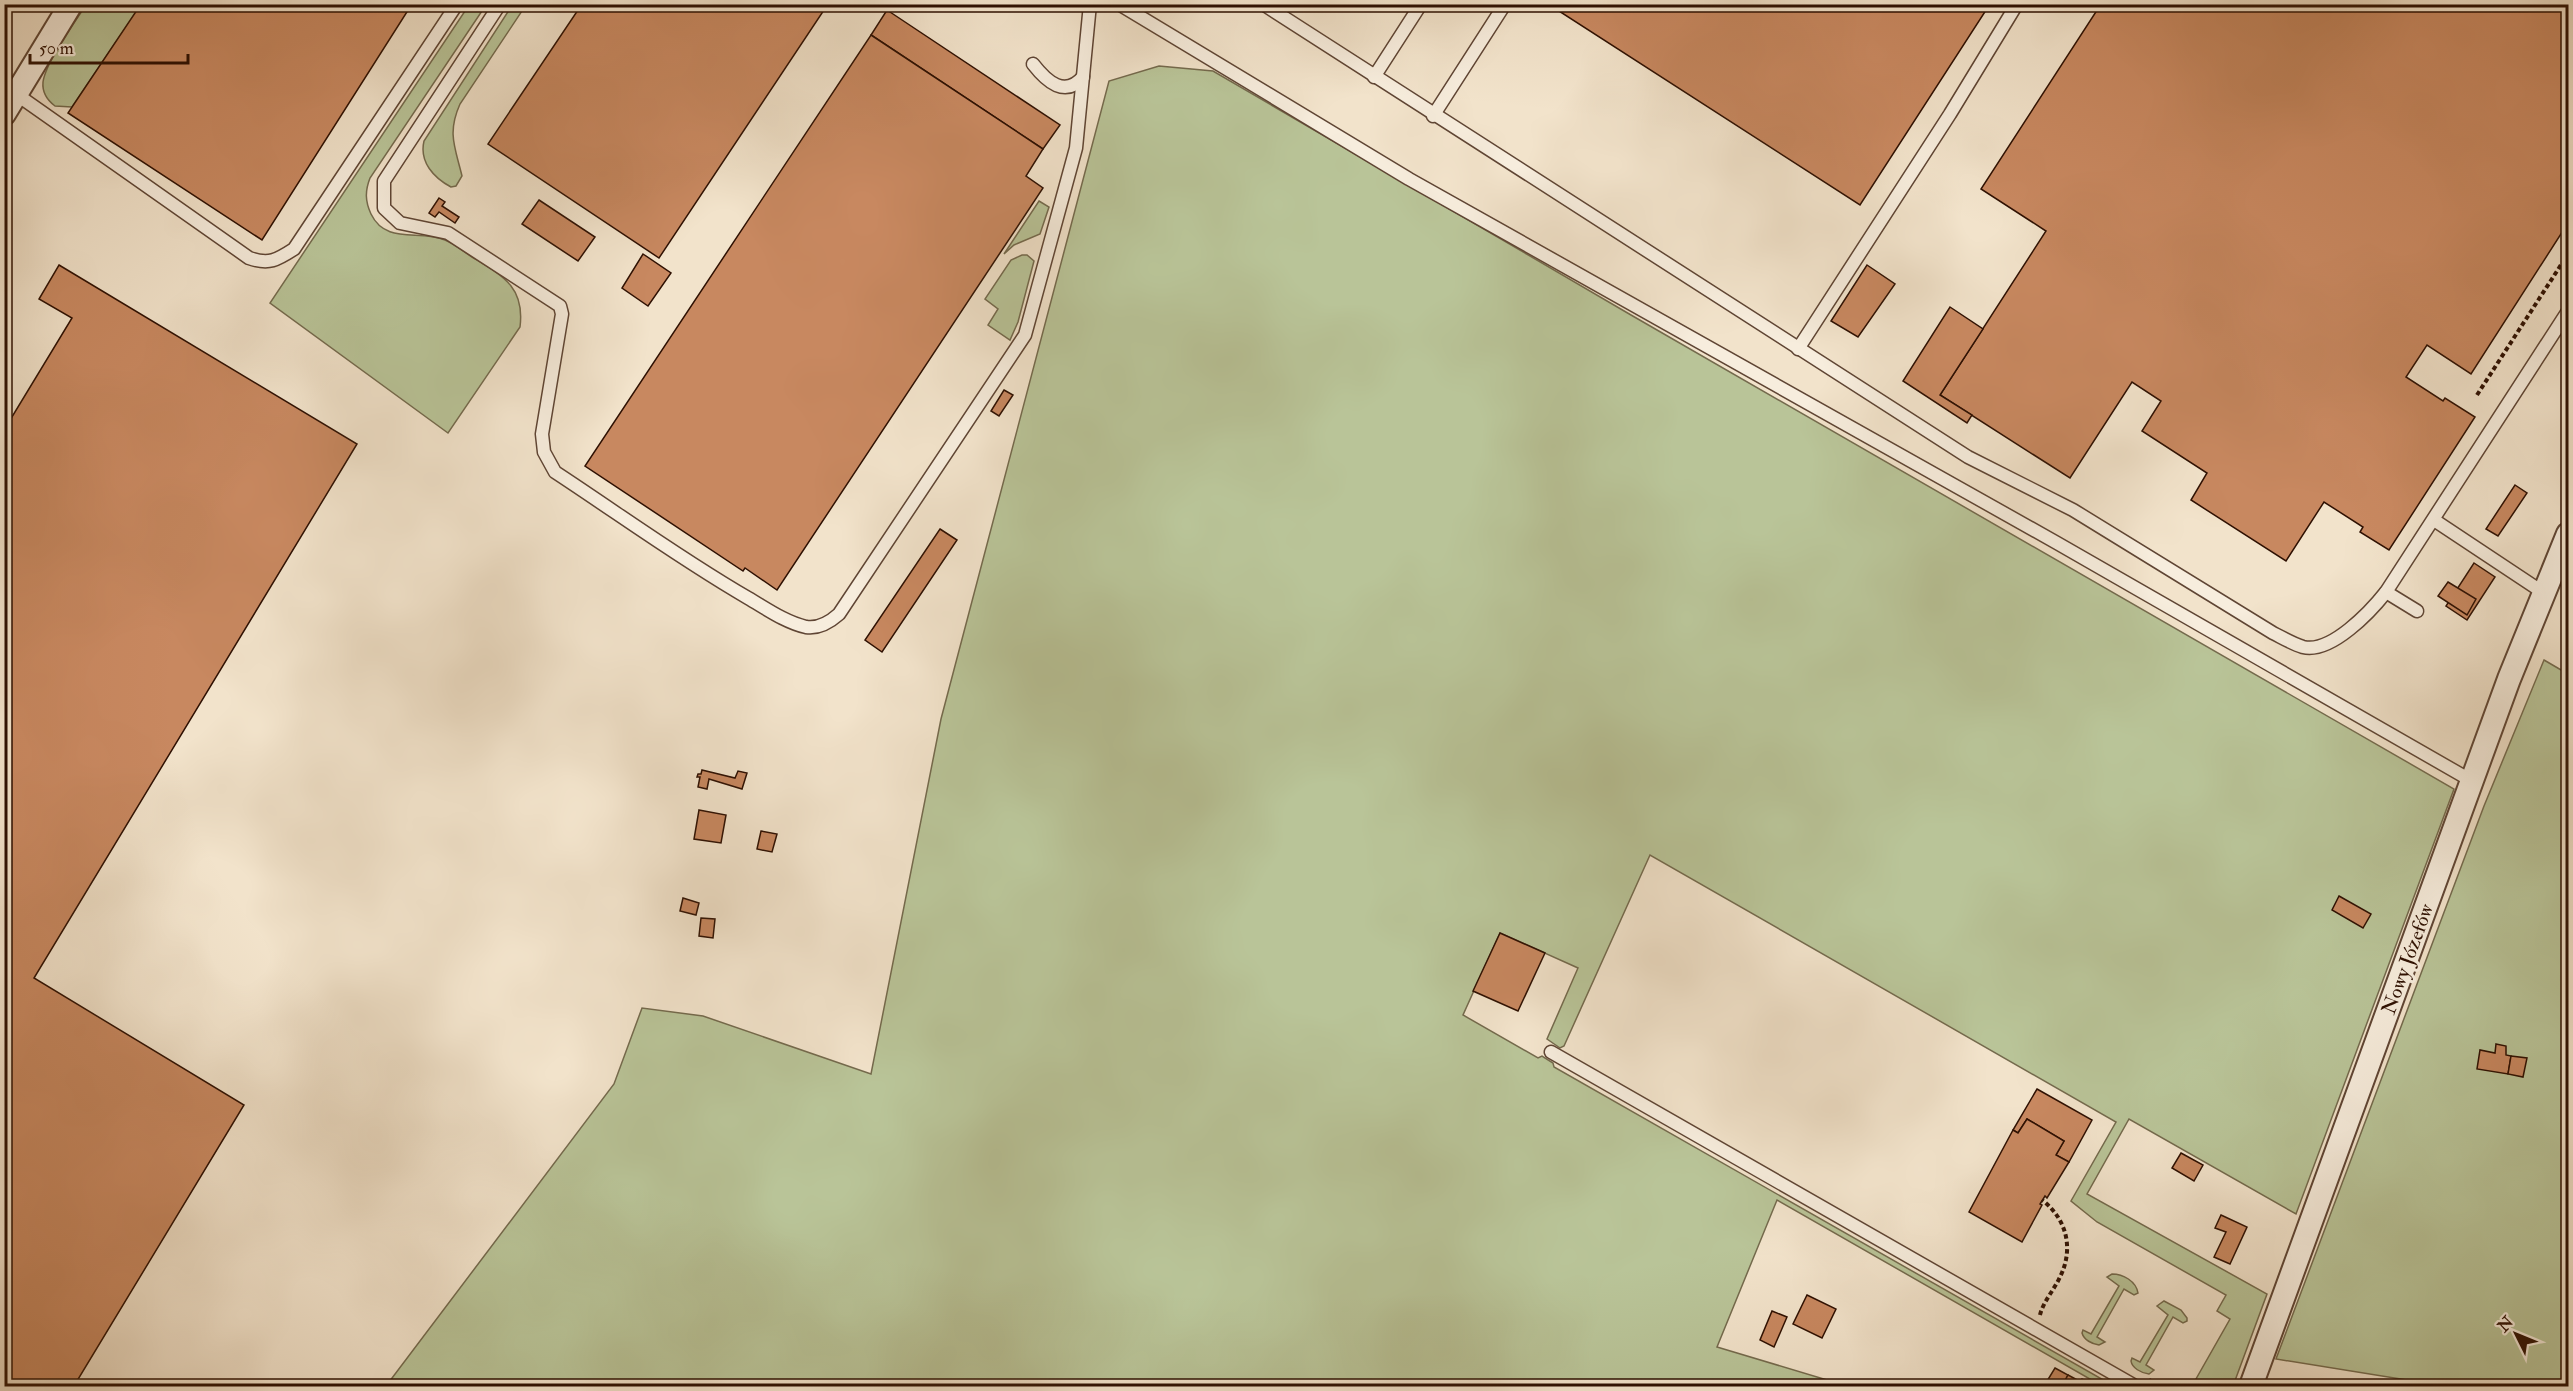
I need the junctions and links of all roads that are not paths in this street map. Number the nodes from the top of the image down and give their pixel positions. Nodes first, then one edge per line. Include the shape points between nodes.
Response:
1 (71, 4) edge
2 (457, 4) edge
3 (500, 4) edge
4 (1090, 4) edge
5 (1119, 4) edge
6 (1263, 4) edge
7 (1421, 4) edge
8 (1505, 4) edge
9 (2017, 4) edge
10 (1033, 64) dead end
11 (1083, 77) junction
12 (1374, 77) junction
13 (16, 94) junction
14 (4, 114) edge
15 (1433, 116) junction
16 (2568, 311) edge
17 (1798, 349) junction
18 (2434, 520) junction
19 (2568, 534) edge
20 (2561, 572) edge
21 (2386, 592) junction
22 (2544, 593) junction
23 (2417, 611) dead end
24 (2472, 781) junction
25 (1551, 1052) dead end
26 (2139, 1381) edge
27 (2251, 1386) edge

1 - 13 street
2 - 13 lane via 294,249 276,261 264,263 249,258
3 - 11 lane via 384,181 384,208 400,223 448,233 560,306 562,314 542,434 544,452 555,472 725,585 786,620 807,627 824,624 839,614 1025,335 1076,148
4 - 11 lane
5 - 24 lane via 1409,178
6 - 12 lane
7 - 12 lane
8 - 15 lane
9 - 17 lane
10 - 11 lane via 1061,88 1073,86
12 - 15 lane
13 - 14 street
15 - 17 lane
16 - 18 lane
17 - 21 lane via 1968,457 2073,510 2273,633 2305,648 2326,644 2353,627
18 - 21 lane
18 - 22 lane
19 - 20 street, Nowy Józefów
20 - 22 street, Nowy Józefów
21 - 23 lane
22 - 24 street, Nowy Józefów
24 - 27 street, Nowy Józefów
25 - 26 lane

